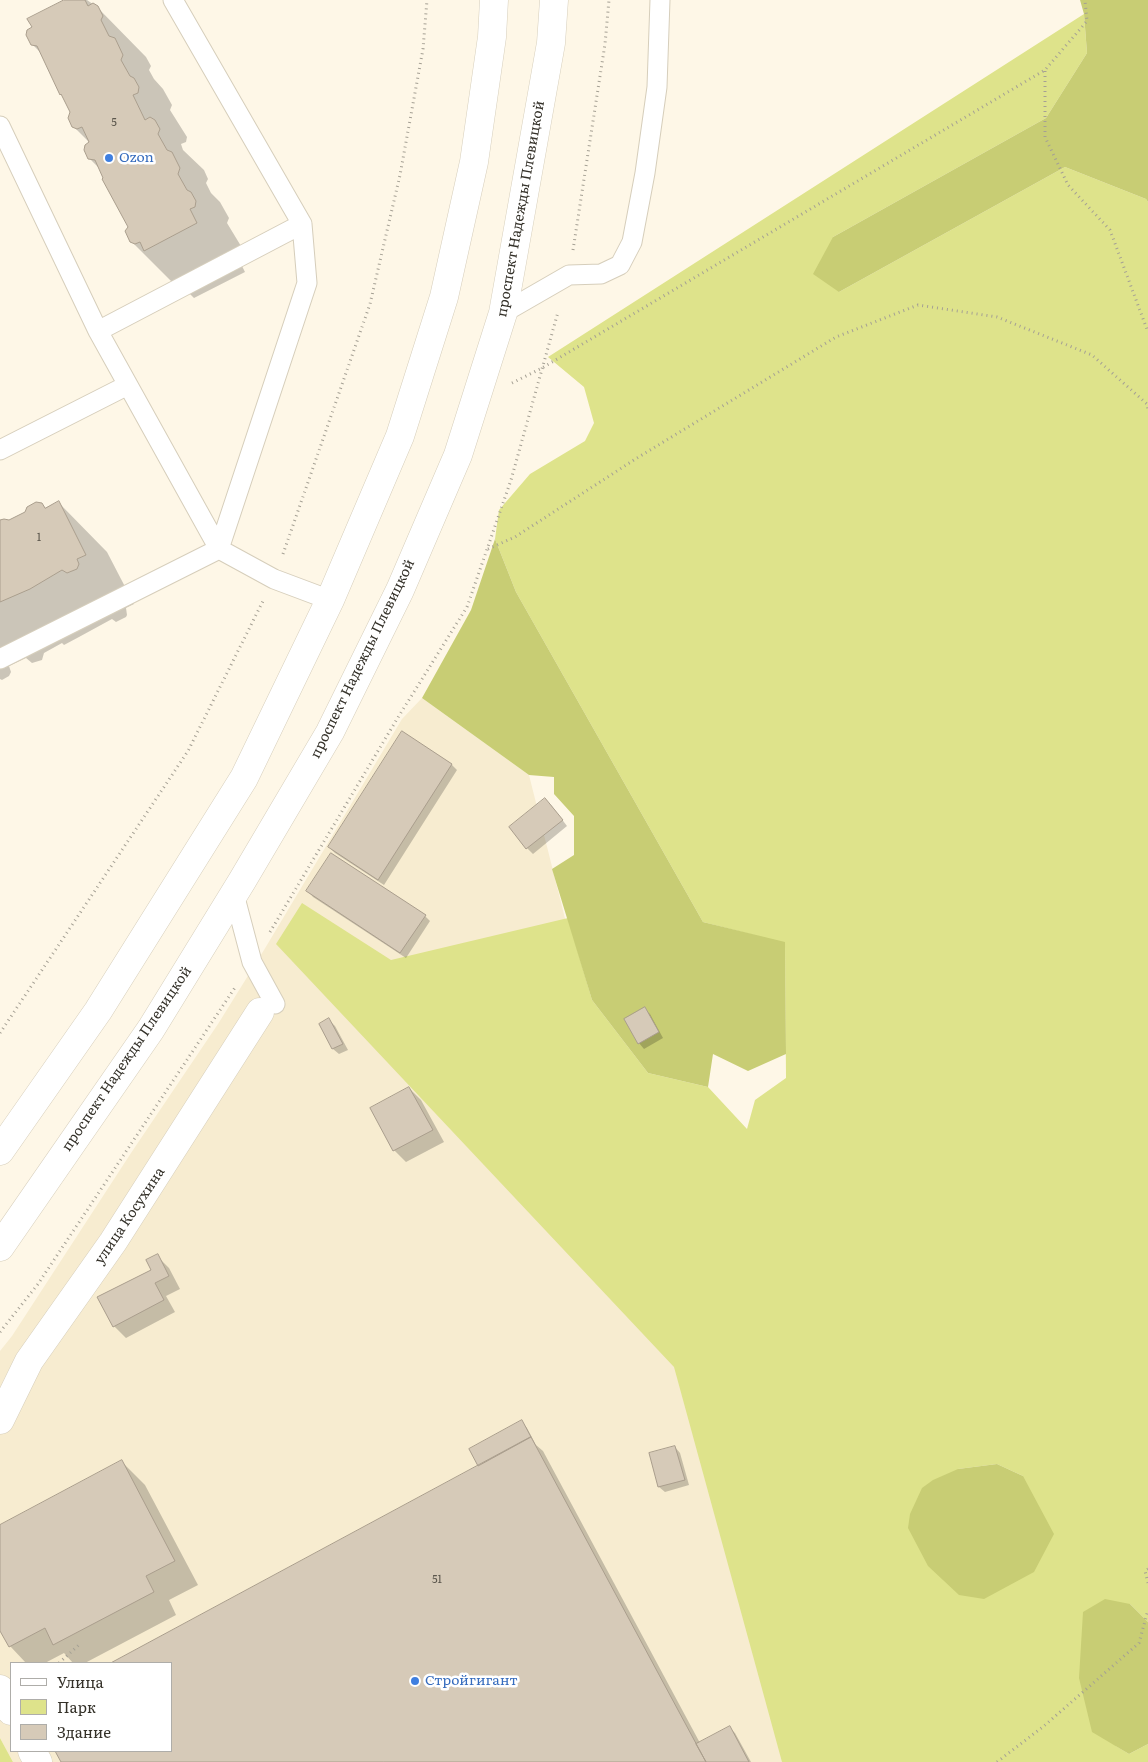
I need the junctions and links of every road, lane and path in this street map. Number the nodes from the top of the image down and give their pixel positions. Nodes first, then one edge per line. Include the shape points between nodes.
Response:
1 (173, 0) edge
2 (427, 0) edge
3 (494, 0) edge
4 (554, 0) edge
5 (660, 0) edge
6 (1084, 0) edge
7 (1046, 70) junction
8 (0, 126) edge
9 (302, 224) junction
10 (503, 313) junction
11 (98, 331) junction
12 (1148, 332) edge
13 (128, 385) junction
14 (475, 401) junction
15 (1148, 410) edge
16 (0, 450) edge
17 (219, 549) junction
18 (488, 550) dead end
19 (274, 579) junction
20 (330, 600) junction
21 (0, 658) edge
22 (234, 894) junction
23 (268, 1008) joint
24 (0, 1033) edge
25 (0, 1151) edge
26 (0, 1247) edge
27 (0, 1420) edge
28 (1148, 1569) edge
29 (1148, 1583) edge
30 (1148, 1610) edge
31 (81, 1643) dead end
32 (60, 1662) edge
33 (0, 1689) edge
34 (10, 1709) edge
35 (997, 1762) edge

1 - 9 lane
2 - 19 path via 400,176 370,304
3 - 20 main road via 492,37 474,162 444,297 400,436
4 - 10 main road, проспект Надежды Плевицкой via 551,43
5 - 10 lane via 657,87 632,242 620,265 601,274 569,275
6 - 7 path via 1087,21
7 - 12 path via 1045,137 1068,184 1110,230
7 - 14 path via 550,363
8 - 11 lane
9 - 11 lane
9 - 17 lane via 307,283
10 - 14 main road, проспект Надежды Плевицкой
11 - 13 lane
13 - 16 lane
13 - 17 lane
14 - 22 main road, проспект Надежды Плевицкой via 458,455 400,590 330,732
15 - 18 path via 1147,404 1092,354 997,317 918,305 836,337 637,458 515,537
17 - 19 lane
17 - 21 lane
19 - 20 lane
19 - 24 path via 188,751
20 - 25 main road via 244,778 98,1011
22 - 23 lane
22 - 26 main road, проспект Надежды Плевицкой via 151,1029
23 - 27 main road, улица Косухина via 113,1242 29,1361
28 - 29 path via 1145,1571
30 - 35 path via 1139,1643 1044,1726
31 - 32 path
33 - 34 main road

